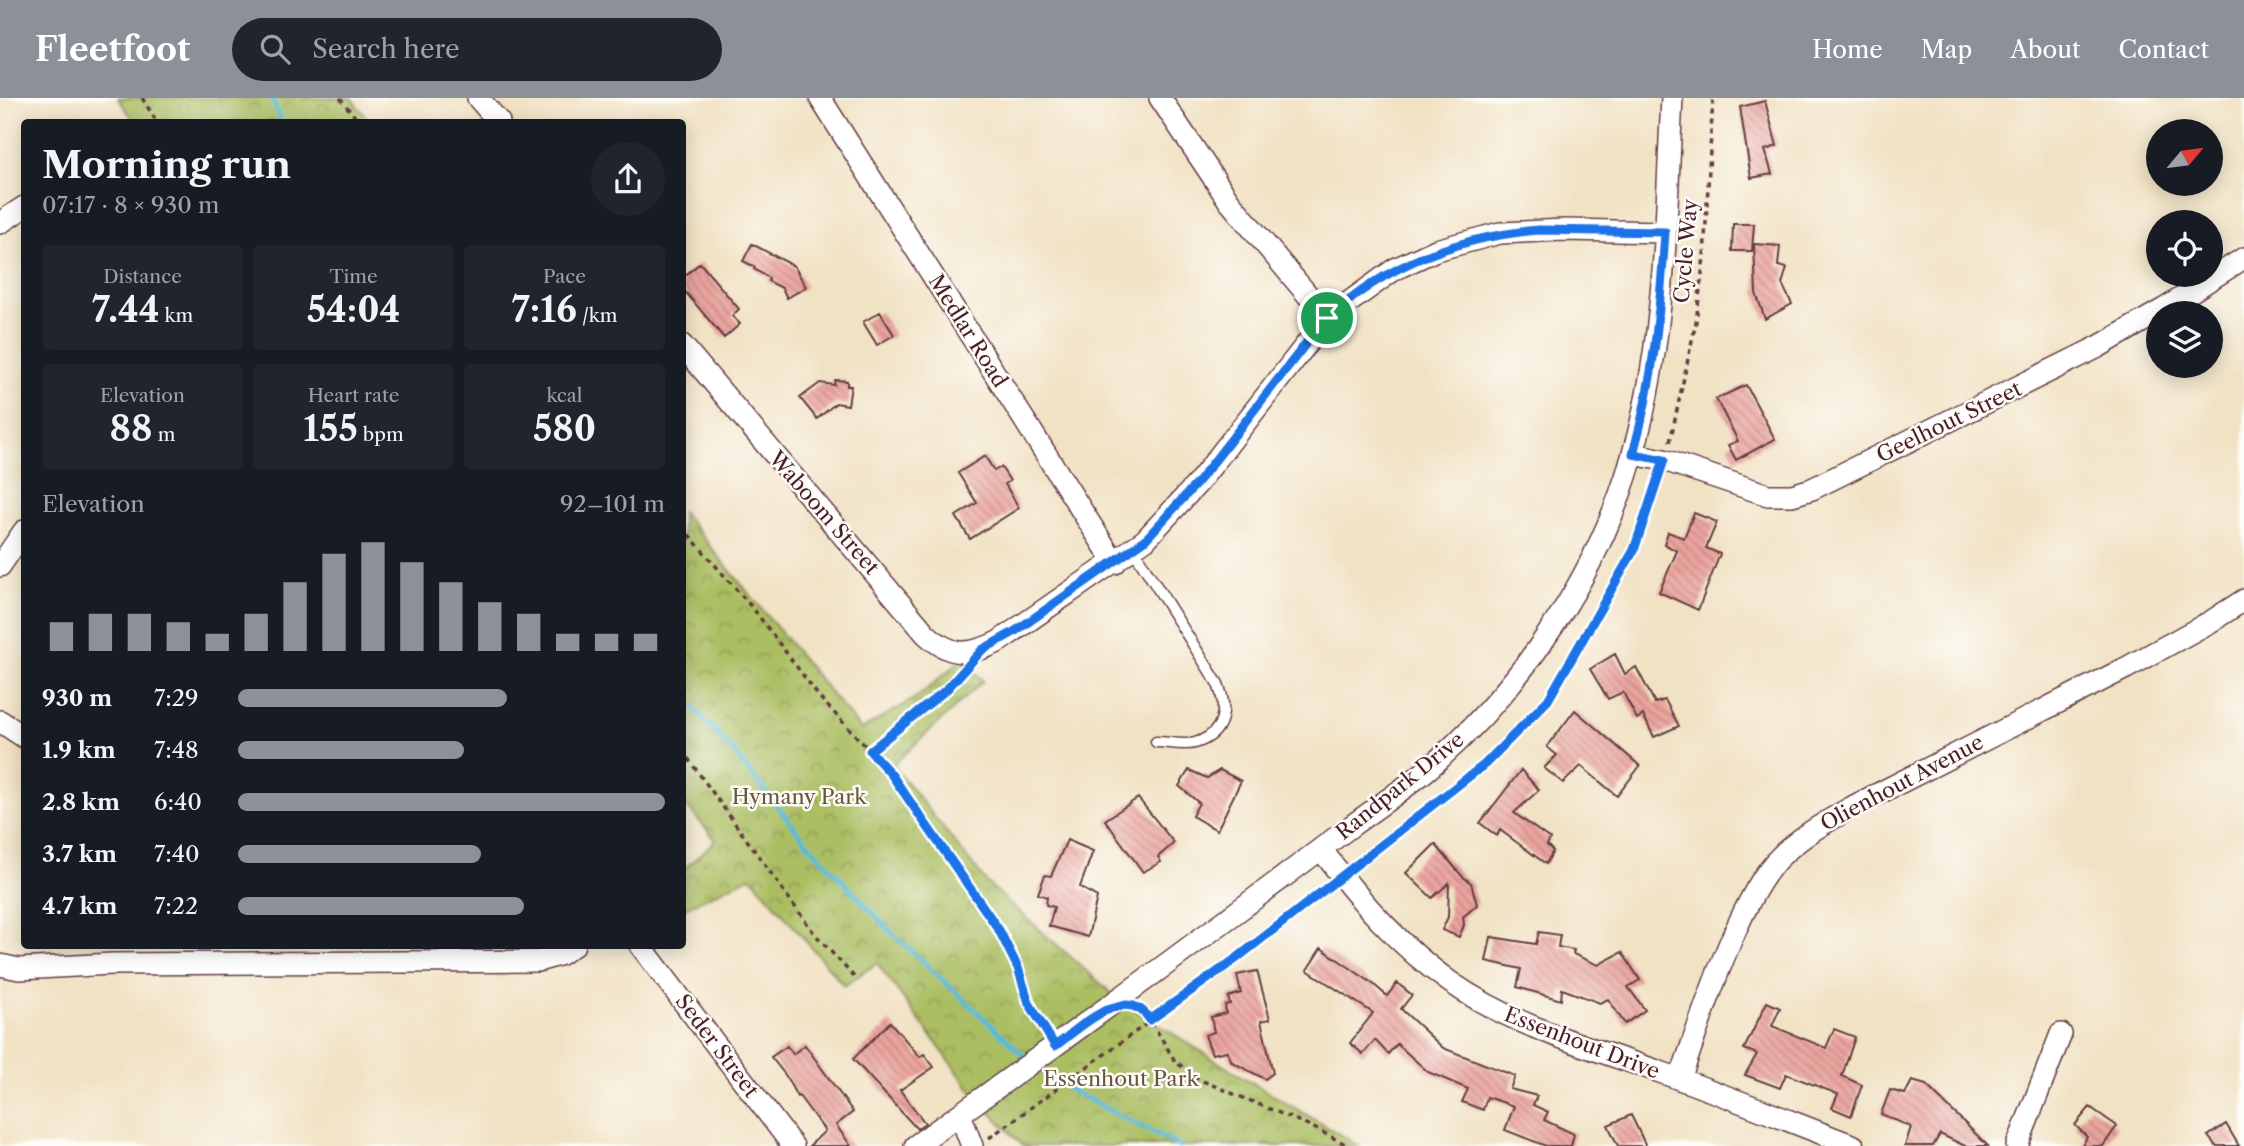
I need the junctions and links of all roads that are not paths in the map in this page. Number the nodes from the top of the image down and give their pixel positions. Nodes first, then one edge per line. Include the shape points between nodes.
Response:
1 (478, 98) edge
2 (820, 98) edge
3 (1160, 98) edge
4 (1672, 98) edge
5 (496, 119) edge
6 (21, 209) edge
7 (0, 223) edge
8 (1665, 232) junction
9 (2244, 258) edge
10 (1327, 318) junction
11 (686, 350) edge
12 (1633, 454) junction
13 (21, 535) edge
14 (1133, 549) junction
15 (1115, 563) junction
16 (0, 566) edge
17 (2244, 600) edge
18 (0, 721) edge
19 (21, 735) edge
20 (1156, 742) dead end
21 (1321, 849) junction
22 (568, 949) edge
23 (643, 949) edge
24 (0, 965) edge
25 (2061, 1034) dead end
26 (1680, 1079) junction
27 (960, 1114) junction
28 (979, 1143) edge
29 (793, 1146) edge
30 (915, 1146) edge
31 (1854, 1146) edge
32 (2017, 1146) edge

1 - 5 street
2 - 15 street, Medlar Road
3 - 10 street via 1229,201
4 - 8 street, Randpark Drive
6 - 7 street
8 - 10 street via 1539,230 1469,240 1395,269
8 - 12 street, Randpark Drive via 1657,346
9 - 12 street, Geelhout Street via 2098,347 1812,489 1768,495
10 - 14 street via 1198,482
11 - 15 street, Waboom Street via 926,634 951,651 982,650
12 - 21 street, Randpark Drive via 1604,533 1583,574 1557,620 1509,686 1427,770
13 - 16 street
14 - 15 street
14 - 20 lane via 1224,698 1221,723 1207,738 1193,744
17 - 26 street, Olienhout Avenue via 2126,668 1854,806 1790,847 1745,909 1717,971
18 - 19 street
21 - 26 street, Essenhout Drive via 1397,939 1487,1006
21 - 27 street, Randpark Drive
22 - 24 street via 538,961 112,964 19,969
23 - 29 street, Seder Street
25 - 32 street
26 - 31 street, Essenhout Drive
27 - 28 street
27 - 30 street, Randpark Drive

